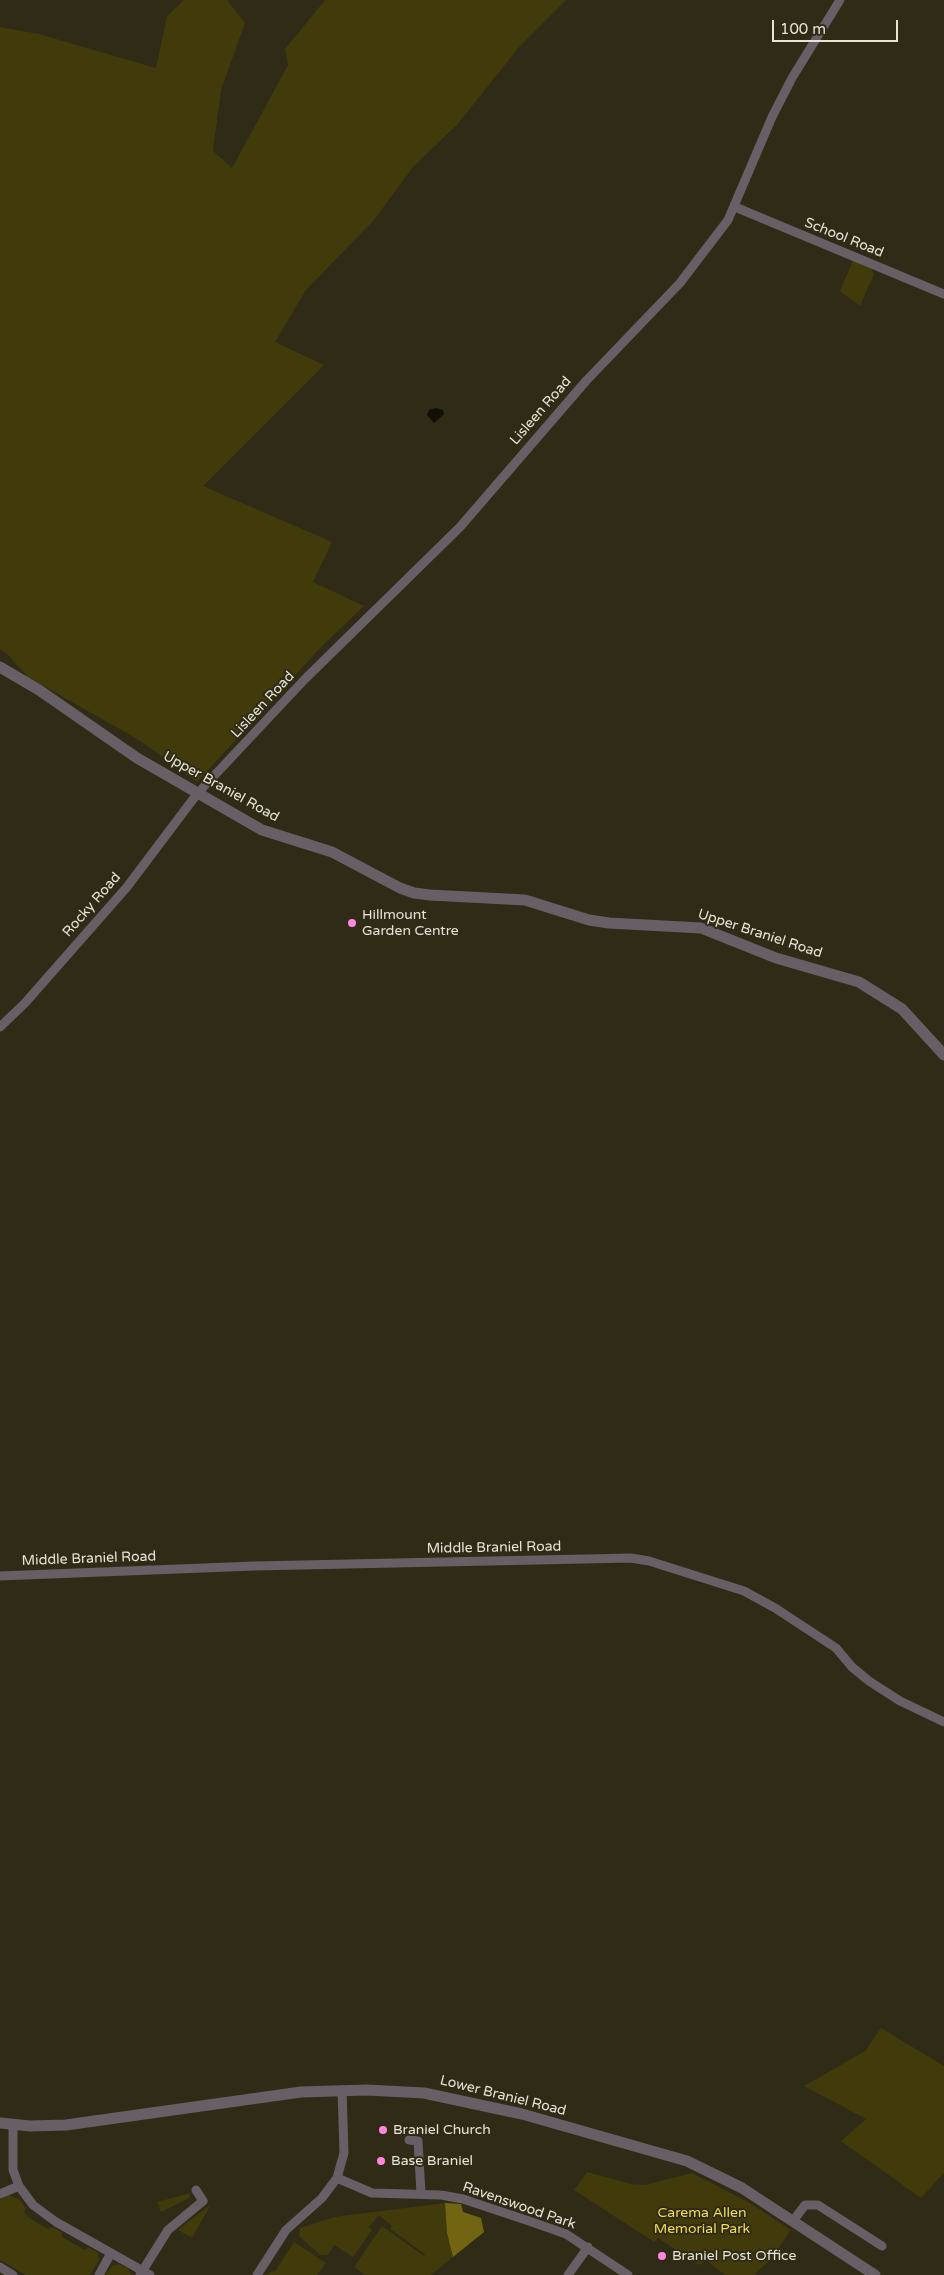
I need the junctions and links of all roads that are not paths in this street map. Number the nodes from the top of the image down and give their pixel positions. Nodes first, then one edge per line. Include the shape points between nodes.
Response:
1 (840, 0) edge
2 (734, 207) junction
3 (944, 294) edge
4 (0, 668) edge
5 (197, 794) junction
6 (0, 1027) edge
7 (944, 1055) edge
8 (0, 1576) edge
9 (944, 1722) edge
10 (342, 2090) junction
11 (0, 2123) edge
12 (13, 2125) junction
13 (409, 2140) dead end
14 (337, 2178) junction
15 (18, 2186) junction
16 (196, 2190) dead end
17 (0, 2194) edge
18 (421, 2194) junction
19 (793, 2220) junction
20 (882, 2246) dead end
21 (588, 2247) junction
22 (111, 2253) junction
23 (0, 2268) edge
24 (144, 2274) edge
25 (13, 2275) edge
26 (100, 2275) edge
27 (257, 2275) edge
28 (568, 2275) edge
29 (628, 2275) edge
30 (875, 2275) edge

1 - 2 street, Lisleen Road via 792,78
2 - 3 street, School Road
2 - 5 street, Lisleen Road via 728,220 680,283 586,381 460,527 312,673
4 - 5 street, Upper Braniel Road
5 - 6 street, Rocky Road via 127,887
5 - 7 street, Upper Braniel Road via 262,830 332,852 414,893 525,900 589,920 701,928 776,958 859,982 902,1009
8 - 9 street, Middle Braniel Road via 254,1566 631,1558 744,1591 836,1648 852,1667 900,1701
10 - 12 street, Lower Braniel Road via 301,2092 66,2125
10 - 14 street via 344,2153
10 - 19 street, Lower Braniel Road via 393,2090 458,2099 670,2156 723,2178
11 - 12 street, Lower Braniel Road
12 - 15 street via 13,2170
13 - 18 street via 418,2141
14 - 18 street, Ravenswood Park via 372,2193
14 - 27 street via 322,2198 286,2230
15 - 17 street
15 - 22 street via 43,2214
16 - 24 street via 203,2201 168,2230
18 - 21 street, Ravenswood Park via 463,2199 566,2234
19 - 20 street via 805,2205 818,2205
19 - 30 street, Lower Braniel Road
21 - 28 street
21 - 29 street, Ravenswood Park
22 - 24 street
22 - 26 street
23 - 25 street

